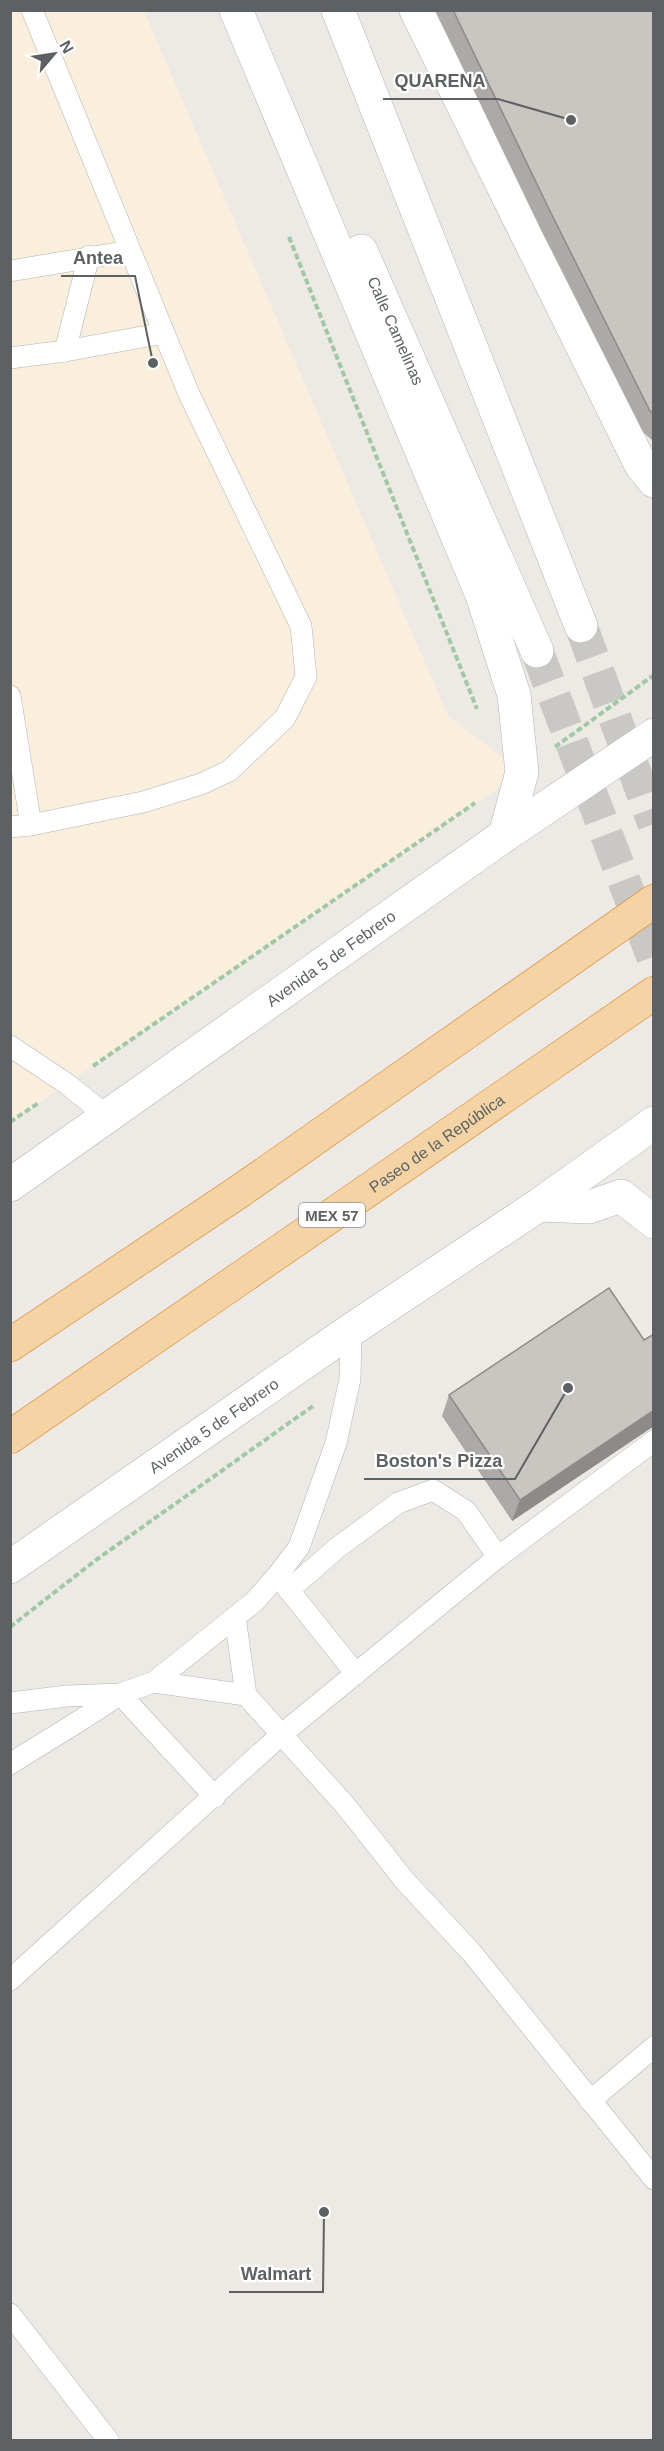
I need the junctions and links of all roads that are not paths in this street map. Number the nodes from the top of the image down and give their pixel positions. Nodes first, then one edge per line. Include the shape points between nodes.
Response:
1 (32, 10) edge
2 (236, 10) edge
3 (256, 10) edge
4 (338, 10) edge
5 (416, 10) edge
6 (130, 250) junction
7 (89, 256) junction
8 (10, 271) edge
9 (164, 333) junction
10 (65, 351) junction
11 (10, 358) edge
12 (654, 481) edge
13 (581, 626) tunnel mouth
14 (537, 651) tunnel mouth
15 (10, 696) edge
16 (654, 735) edge
17 (21, 826) edge
18 (505, 835) junction
19 (654, 901) edge
20 (654, 993) edge
21 (10, 1046) edge
22 (108, 1117) junction
23 (654, 1123) edge
24 (10, 1185) edge
25 (539, 1205) junction
26 (654, 1222) edge
27 (351, 1330) junction
28 (10, 1345) edge
29 (10, 1437) edge
30 (654, 1441) edge
31 (498, 1557) junction
32 (10, 1567) edge
33 (283, 1583) junction
34 (235, 1617) junction
35 (356, 1674) junction
36 (154, 1682) junction
37 (120, 1694) junction
38 (246, 1695) junction
39 (10, 1703) edge
40 (282, 1734) junction
41 (10, 1764) edge
42 (215, 1797) junction
43 (10, 1980) edge
44 (654, 2047) edge
45 (590, 2101) junction
46 (654, 2179) edge
47 (10, 2314) edge
48 (108, 2440) edge

1 - 6 lane
2 - 18 main road via 482,596 514,695 522,772
3 - 14 main road, Calle Camelinas
4 - 13 main road
5 - 12 main road via 641,465
6 - 7 lane
6 - 9 lane
7 - 8 lane
7 - 10 lane
9 - 10 lane
9 - 17 lane via 189,394 301,626 306,677 285,718 229,771 143,802
10 - 11 lane
15 - 17 lane
16 - 18 main road, Avenida 5 de Febrero
18 - 22 main road, Avenida 5 de Febrero
19 - 28 highway via 240,1191
20 - 29 highway, Paseo de la República / MEX 57
21 - 22 lane
22 - 24 main road, Avenida 5 de Febrero
23 - 25 main road, Avenida 5 de Febrero
25 - 26 main road via 589,1207 621,1196
25 - 27 main road, Avenida 5 de Febrero
27 - 32 main road, Avenida 5 de Febrero
27 - 33 lane via 350,1379 336,1443
30 - 31 lane
31 - 33 lane via 466,1511 433,1490 398,1503
31 - 35 lane
33 - 34 lane
33 - 35 lane
34 - 36 lane
34 - 38 lane
35 - 40 lane
36 - 37 lane
36 - 38 lane
37 - 39 lane
37 - 41 lane
37 - 42 lane
38 - 40 lane
40 - 42 lane
40 - 45 lane via 405,1881 472,1953
42 - 43 lane
44 - 45 lane
45 - 46 lane
47 - 48 lane

